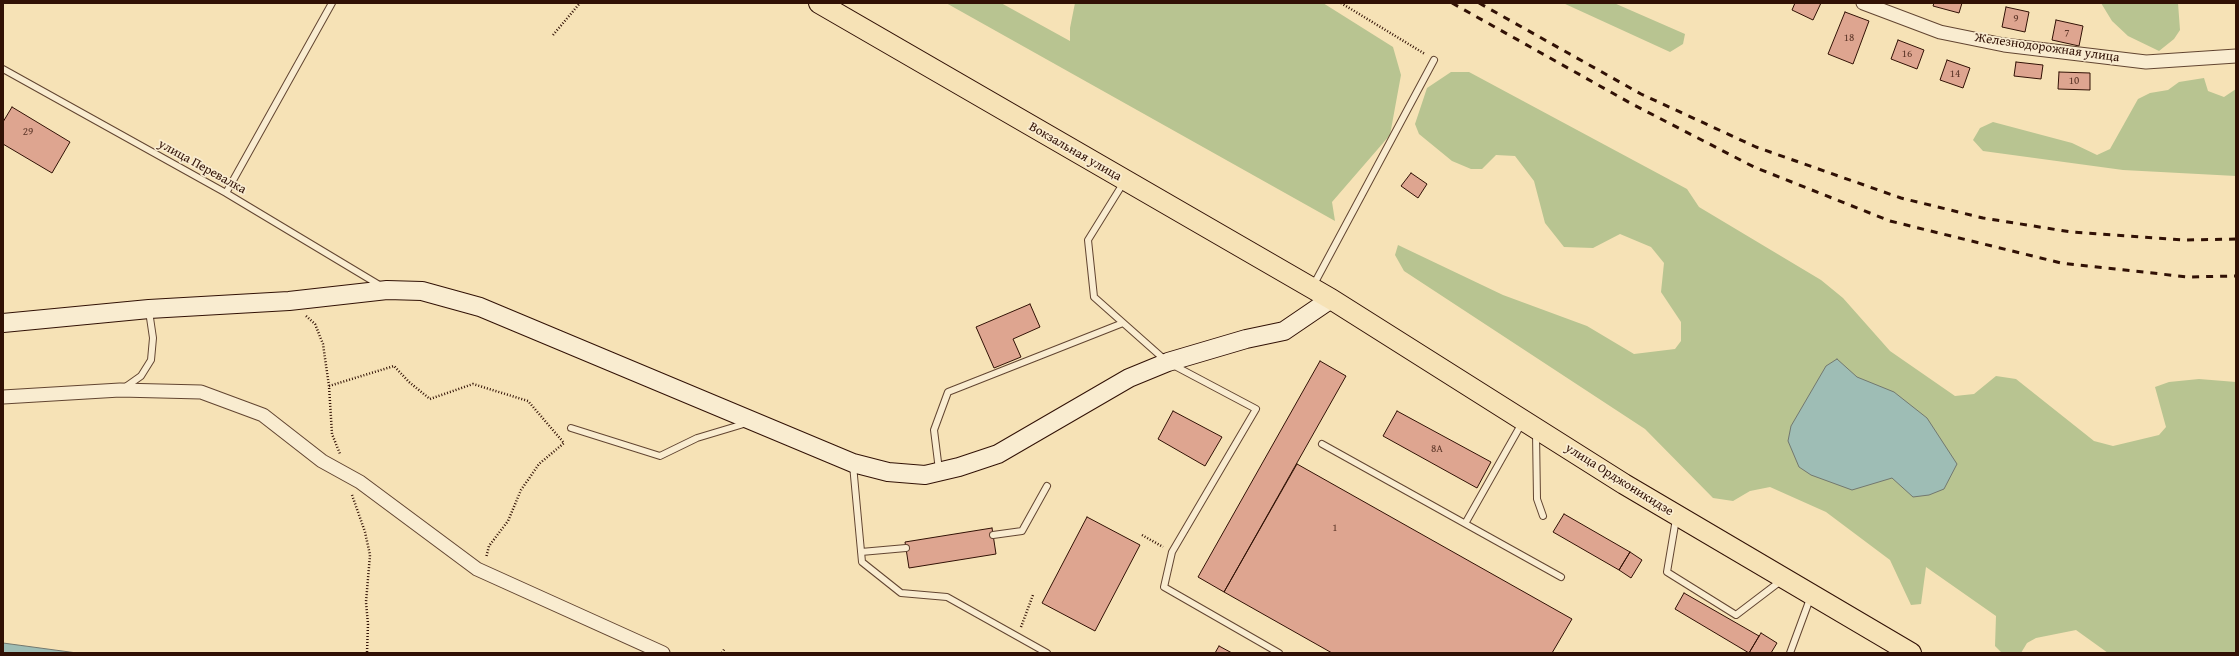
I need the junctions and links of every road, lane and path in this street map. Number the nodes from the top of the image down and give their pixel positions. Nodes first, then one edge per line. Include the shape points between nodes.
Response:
1 (332, 3) edge
2 (580, 3) edge
3 (819, 3) edge
4 (1341, 3) edge
5 (1863, 3) edge
6 (553, 35) dead end
7 (2236, 56) edge
8 (1434, 60) joint
9 (3, 69) edge
10 (1125, 181) junction
11 (226, 193) junction
12 (387, 290) junction
13 (1312, 290) junction
14 (1331, 299) junction
15 (289, 300) junction
16 (149, 309) junction
17 (3, 323) edge
18 (1123, 324) junction
19 (1168, 362) junction
20 (329, 386) junction
21 (120, 390) junction
22 (3, 397) edge
23 (752, 422) junction
24 (1530, 426) junction
25 (571, 428) dead end
26 (1322, 444) dead end
27 (853, 463) junction
28 (939, 472) junction
29 (347, 475) junction
30 (1047, 486) dead end
31 (1543, 516) dead end
32 (1676, 516) junction
33 (1466, 522) junction
34 (993, 535) dead end
35 (1142, 535) dead end
36 (906, 548) dead end
37 (861, 552) junction
38 (1172, 552) junction
39 (483, 572) junction
40 (1561, 578) dead end
41 (1784, 579) junction
42 (1033, 595) dead end
43 (1811, 595) junction
44 (1019, 637) junction
45 (725, 648) dead end
46 (367, 653) edge
47 (663, 653) edge
48 (722, 653) edge
49 (1048, 653) edge
50 (1279, 653) edge
51 (1790, 653) edge
52 (1911, 653) edge

1 - 11 lane
2 - 6 path
3 - 10 main road, Вокзальная улица
4 - 8 path
5 - 7 street, Железнодорожная улица via 1940,32 2004,45 2146,62
8 - 13 lane
9 - 11 lane, улица Перевалка
10 - 13 main road, Вокзальная улица
10 - 18 lane via 1088,240 1094,297
11 - 12 lane, улица Перевалка
12 - 15 street
12 - 23 street via 422,291 480,307
13 - 14 main road, Вокзальная улица
14 - 19 street via 1284,331 1246,339
14 - 24 main road, улица Орджоникидзе
15 - 16 street
15 - 20 path via 315,324 323,344
16 - 17 street
16 - 21 lane via 153,338 151,360 140,376
18 - 19 lane
18 - 28 lane via 948,392 934,430
19 - 28 street via 1129,378 998,454
19 - 38 lane via 1256,408
20 - 29 path via 332,434
20 - 39 path via 394,366 430,399 473,384 528,401 564,443 539,464 521,490 508,521 489,546
21 - 22 street
21 - 29 street via 208,394 264,416 322,461
23 - 25 lane via 697,438 660,456
23 - 27 street
24 - 31 lane via 1537,499
24 - 32 main road, улица Орджоникидзе
24 - 33 lane
26 - 33 lane
27 - 28 street via 888,472 925,475
27 - 37 lane
29 - 39 street
29 - 46 path via 370,555 366,602
30 - 34 lane via 1022,531
32 - 41 main road, улица Орджоникидзе
32 - 41 lane via 1667,572 1736,615
33 - 40 lane
35 - 38 path
36 - 37 lane
37 - 44 lane via 862,562 902,592 947,597
38 - 50 lane via 1164,587
39 - 47 street
41 - 43 main road, улица Орджоникидзе
42 - 44 path via 1021,622
43 - 51 lane
43 - 52 main road, улица Орджоникидзе
44 - 49 lane
45 - 48 path

